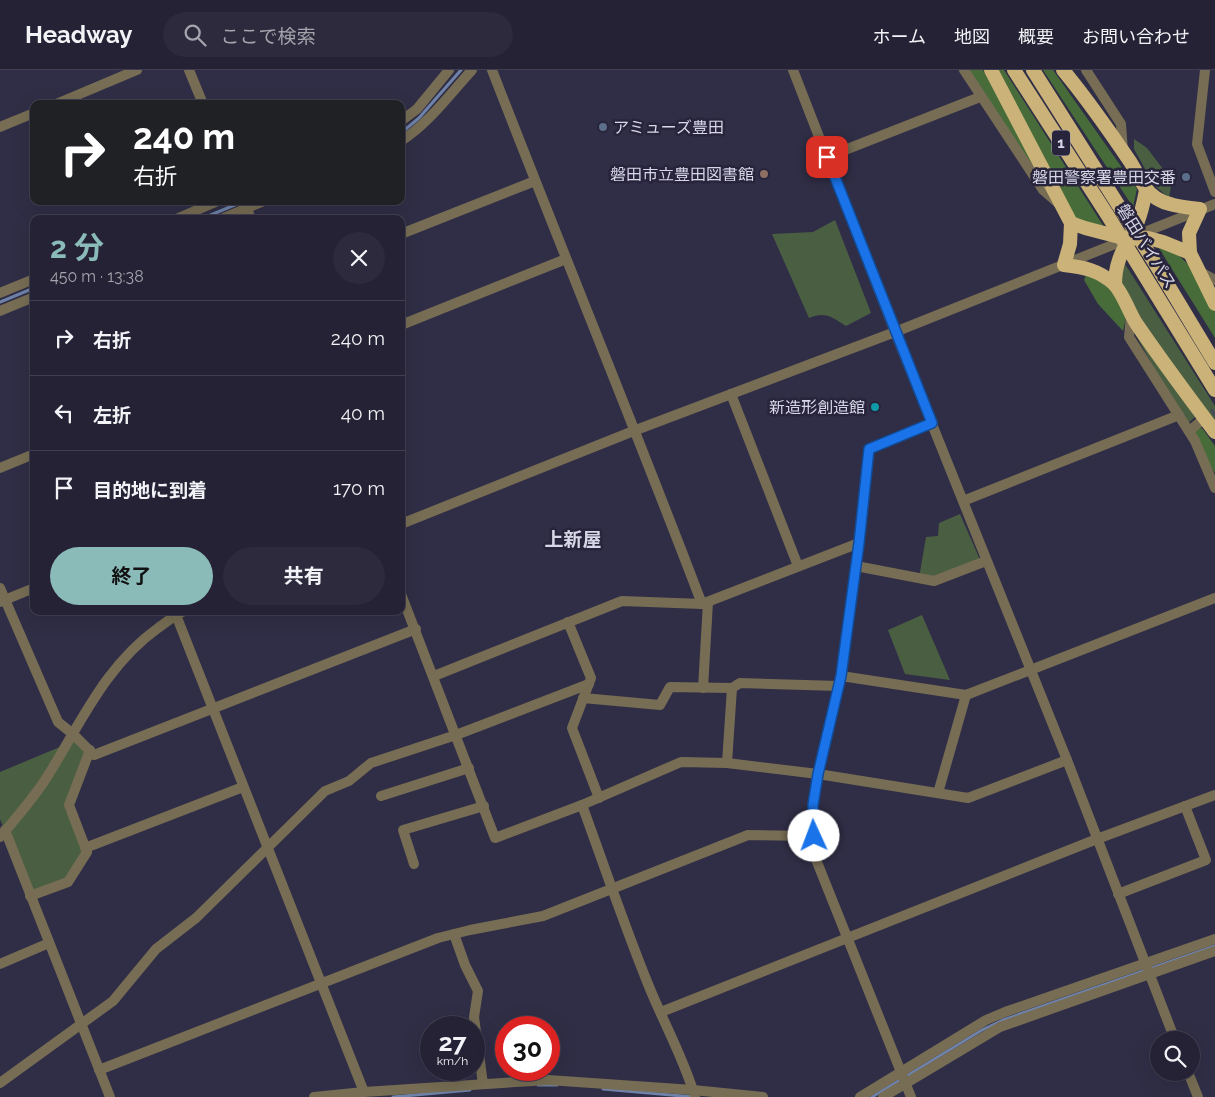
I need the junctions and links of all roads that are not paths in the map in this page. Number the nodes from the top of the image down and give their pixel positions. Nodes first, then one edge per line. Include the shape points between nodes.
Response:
1 (137, 70) edge
2 (189, 70) edge
3 (449, 70) edge
4 (472, 70) edge
5 (492, 70) edge
6 (793, 70) edge
7 (964, 70) edge
8 (991, 70) edge
9 (1014, 70) edge
10 (1033, 70) edge
11 (1063, 70) edge
12 (1086, 70) edge
13 (1205, 70) edge
14 (980, 97) junction
15 (66, 100) edge
16 (201, 100) edge
17 (30, 115) edge
18 (405, 118) edge
19 (0, 127) edge
20 (405, 137) edge
21 (1123, 151) junction
22 (827, 157) junction
23 (535, 181) junction
24 (1146, 190) junction
25 (1215, 192) edge
26 (1215, 204) edge
27 (209, 205) edge
28 (246, 205) edge
29 (1061, 205) junction
30 (1200, 209) junction
31 (185, 215) edge
32 (228, 215) edge
33 (1071, 222) junction
34 (405, 232) edge
35 (1128, 239) junction
36 (1190, 253) junction
37 (566, 259) junction
38 (1064, 265) junction
39 (1199, 271) junction
40 (1215, 280) edge
41 (30, 281) edge
42 (1115, 284) junction
43 (0, 293) edge
44 (30, 299) edge
45 (1215, 304) edge
46 (0, 311) edge
47 (1131, 315) junction
48 (405, 323) edge
49 (895, 332) junction
50 (1215, 363) edge
51 (1215, 390) edge
52 (732, 394) junction
53 (1179, 415) junction
54 (1200, 422) tunnel mouth
55 (932, 423) junction
56 (636, 430) junction
57 (1189, 430) junction
58 (1215, 432) edge
59 (30, 456) edge
60 (0, 468) edge
61 (1215, 488) edge
62 (962, 501) junction
63 (405, 522) edge
64 (859, 543) junction
65 (986, 561) junction
66 (798, 566) junction
67 (856, 566) junction
68 (0, 588) edge
69 (30, 590) edge
70 (1215, 598) edge
71 (2, 601) edge
72 (405, 603) edge
73 (705, 603) junction
74 (177, 615) edge
75 (181, 615) edge
76 (568, 622) junction
77 (416, 629) junction
78 (1030, 670) junction
79 (434, 676) junction
80 (840, 681) junction
81 (589, 684) junction
82 (703, 688) junction
83 (732, 688) junction
84 (966, 695) junction
85 (583, 698) junction
86 (212, 708) junction
87 (73, 734) junction
88 (456, 735) junction
89 (90, 750) junction
90 (1067, 760) junction
91 (727, 763) junction
92 (469, 768) junction
93 (818, 774) junction
94 (243, 787) junction
95 (938, 793) junction
96 (1215, 795) edge
97 (380, 796) dead end
98 (599, 798) junction
99 (582, 805) junction
100 (484, 806) junction
101 (1185, 806) junction
102 (3, 834) edge
103 (814, 836) junction
104 (1097, 839) junction
105 (86, 848) junction
106 (267, 848) junction
107 (414, 864) dead end
108 (614, 889) junction
109 (1118, 894) junction
110 (30, 896) junction
111 (454, 934) junction
112 (846, 938) junction
113 (1215, 939) edge
114 (49, 944) junction
115 (1215, 952) edge
116 (0, 964) edge
117 (1145, 964) junction
118 (1149, 974) junction
119 (321, 983) junction
120 (661, 1012) junction
121 (81, 1024) junction
122 (1171, 1031) edge
123 (100, 1070) junction
124 (902, 1072) junction
125 (1192, 1081) edge
126 (0, 1083) edge
127 (483, 1084) junction
128 (906, 1084) junction
129 (364, 1092) junction
130 (694, 1093) edge
131 (402, 1094) edge
132 (110, 1097) edge
133 (314, 1097) edge
134 (763, 1097) edge
135 (860, 1097) edge
136 (883, 1097) edge
137 (911, 1097) edge
138 (1198, 1097) edge

1 - 15 street
2 - 16 street
3 - 18 street via 417,109
4 - 20 street via 430,116
5 - 23 street
6 - 22 street
7 - 14 street
8 - 29 highway
9 - 51 highway, 磐田バイパス / 1
10 - 50 highway, 磐田バイパス / 1
11 - 21 highway
12 - 21 street via 1121,124
13 - 25 street via 1197,144
14 - 22 street
14 - 29 street via 1043,190
17 - 19 street
21 - 24 highway
22 - 49 street
23 - 34 street
23 - 37 street
24 - 30 highway via 1156,199 1171,205
24 - 35 highway via 1138,221
26 - 30 street
27 - 31 street
28 - 32 street
29 - 33 highway
30 - 35 street
30 - 36 highway via 1189,233
33 - 35 highway
33 - 38 highway via 1070,244
35 - 36 highway via 1148,238
35 - 38 street
35 - 42 highway via 1118,258
36 - 39 highway
37 - 48 street
37 - 56 street
38 - 42 highway via 1100,273
38 - 49 street
39 - 40 street
39 - 45 highway
41 - 43 street
42 - 47 highway
44 - 46 street
47 - 53 street via 1129,337
47 - 58 highway
49 - 52 street
49 - 55 street
52 - 56 street
52 - 66 street
53 - 57 street
53 - 62 street
54 - 57 street
55 - 62 street
55 - 64 street via 869,449
56 - 63 street
56 - 73 street
57 - 61 street
59 - 60 street
62 - 65 street
64 - 66 street
64 - 67 street
65 - 67 street via 934,580
65 - 78 street
66 - 73 street
67 - 80 street
68 - 71 street
69 - 71 street
70 - 78 street
71 - 87 street via 58,722
72 - 77 street
73 - 76 street via 622,600
73 - 82 street
74 - 87 street via 120,662 97,692
75 - 86 street
76 - 79 street
76 - 81 street via 591,678
77 - 79 street
77 - 86 street
78 - 84 street
78 - 90 street
79 - 88 street
80 - 83 street via 740,684
80 - 84 street
80 - 93 street
81 - 85 street
81 - 88 street
82 - 83 street
82 - 85 street via 670,687 660,705
83 - 91 street
84 - 95 street
85 - 98 street via 572,728
86 - 89 street via 94,754
86 - 94 street
87 - 89 street
87 - 102 street via 30,802
88 - 92 street
88 - 106 street via 371,763 350,781 326,791
89 - 105 street via 69,804
90 - 95 street via 968,798
90 - 104 street
91 - 93 street
91 - 98 street via 681,762
92 - 97 street
92 - 100 street
93 - 95 street
93 - 103 street via 813,805
94 - 105 street
94 - 106 street
96 - 101 street
98 - 99 street
99 - 100 street via 496,838
99 - 108 street
100 - 107 street via 403,830
101 - 104 street
101 - 109 street via 1206,860
102 - 110 street
103 - 108 street via 748,835
103 - 112 street via 813,852
104 - 109 street
104 - 112 street
105 - 110 street via 87,852 68,882
106 - 119 street
106 - 121 street via 196,918 156,949 113,1001
108 - 111 street via 543,916
108 - 120 street
109 - 117 street
110 - 114 street
111 - 119 street
111 - 127 street via 478,991 474,1017
112 - 120 street
112 - 124 street
113 - 117 street
114 - 116 street
114 - 121 street
115 - 118 street
117 - 118 street
117 - 124 street via 986,1020
118 - 122 street
118 - 128 street via 1000,1027
119 - 123 street
119 - 129 street
120 - 130 street
121 - 123 street
121 - 126 street
123 - 132 street
124 - 128 street
124 - 135 street
125 - 138 street
127 - 130 street via 548,1080
127 - 131 street
128 - 136 street
128 - 137 street
129 - 131 street
129 - 133 street
130 - 134 street

